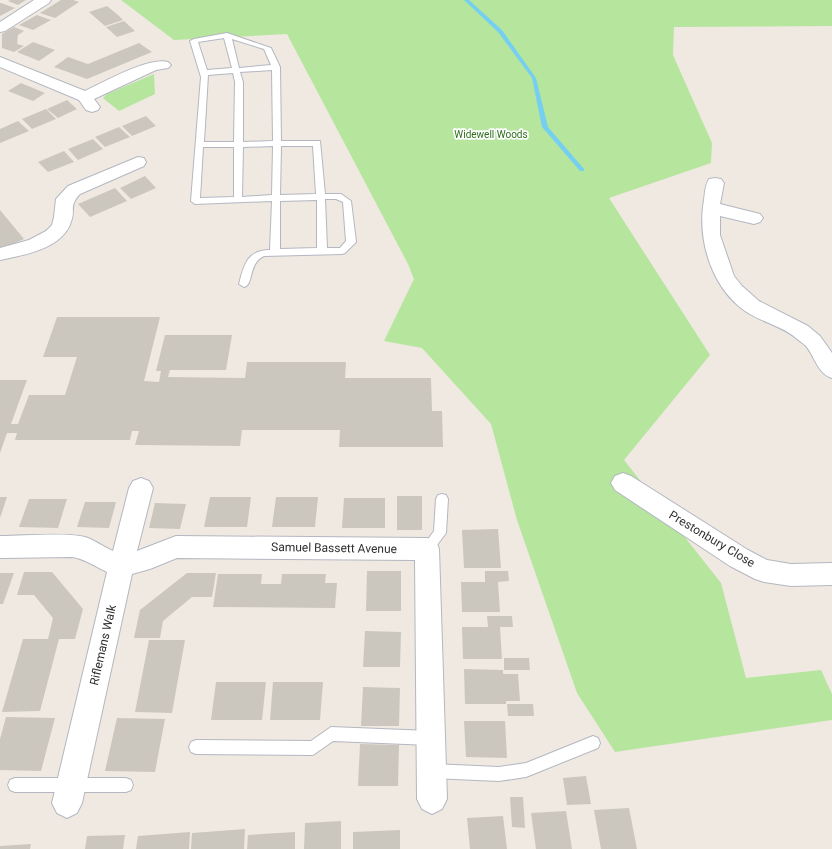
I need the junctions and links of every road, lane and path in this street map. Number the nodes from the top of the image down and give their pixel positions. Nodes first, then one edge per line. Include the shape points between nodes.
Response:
1 (44, 0) edge
2 (0, 28) edge
3 (227, 35) junction
4 (0, 62) edge
5 (163, 65) dead end
6 (276, 67) junction
7 (236, 69) junction
8 (204, 73) junction
9 (276, 143) junction
10 (238, 144) junction
11 (200, 145) junction
12 (138, 162) dead end
13 (715, 182) dead end
14 (321, 196) junction
15 (276, 198) junction
16 (238, 199) junction
17 (711, 208) junction
18 (754, 218) dead end
19 (322, 251) junction
20 (275, 253) junction
21 (0, 254) edge
22 (244, 284) dead end
23 (832, 370) edge
24 (622, 483) dead end
25 (141, 488) dead end
26 (442, 499) dead end
27 (0, 547) edge
28 (427, 549) junction
29 (121, 566) junction
30 (832, 574) edge
31 (430, 738) junction
32 (593, 743) dead end
33 (196, 747) dead end
34 (432, 771) junction
35 (15, 785) dead end
36 (126, 785) dead end
37 (69, 794) junction
38 (432, 799) dead end

1 - 2 street
3 - 6 lane via 266,48
3 - 7 lane
3 - 8 lane via 194,41
4 - 5 street via 88,102 154,66
6 - 7 lane
6 - 9 lane
7 - 8 lane
7 - 10 lane via 239,82
8 - 11 lane
9 - 10 lane
9 - 14 lane via 317,144
9 - 15 lane
10 - 11 lane
10 - 16 lane
11 - 16 lane via 195,200
12 - 21 street via 74,190 65,199 60,227 51,237
13 - 17 street
14 - 15 lane
14 - 19 lane
14 - 19 lane via 338,196 347,201 351,242 342,251
15 - 16 lane
15 - 20 lane
17 - 18 street
17 - 23 street via 711,235 726,278 735,291 752,306 801,331 813,341
19 - 20 lane
20 - 22 lane via 264,253 251,260
24 - 30 street, Prestonbury Close via 739,558 764,570 791,575
25 - 29 street, Riflemans Walk
26 - 28 lane via 440,533
27 - 29 street via 86,548 94,555
28 - 29 street, Samuel Bassett Avenue via 176,547
28 - 31 street
29 - 37 street, Riflemans Walk
31 - 33 lane via 331,734 314,748
31 - 34 street
32 - 34 lane via 526,770 499,774
34 - 38 street
35 - 37 lane
36 - 37 lane

